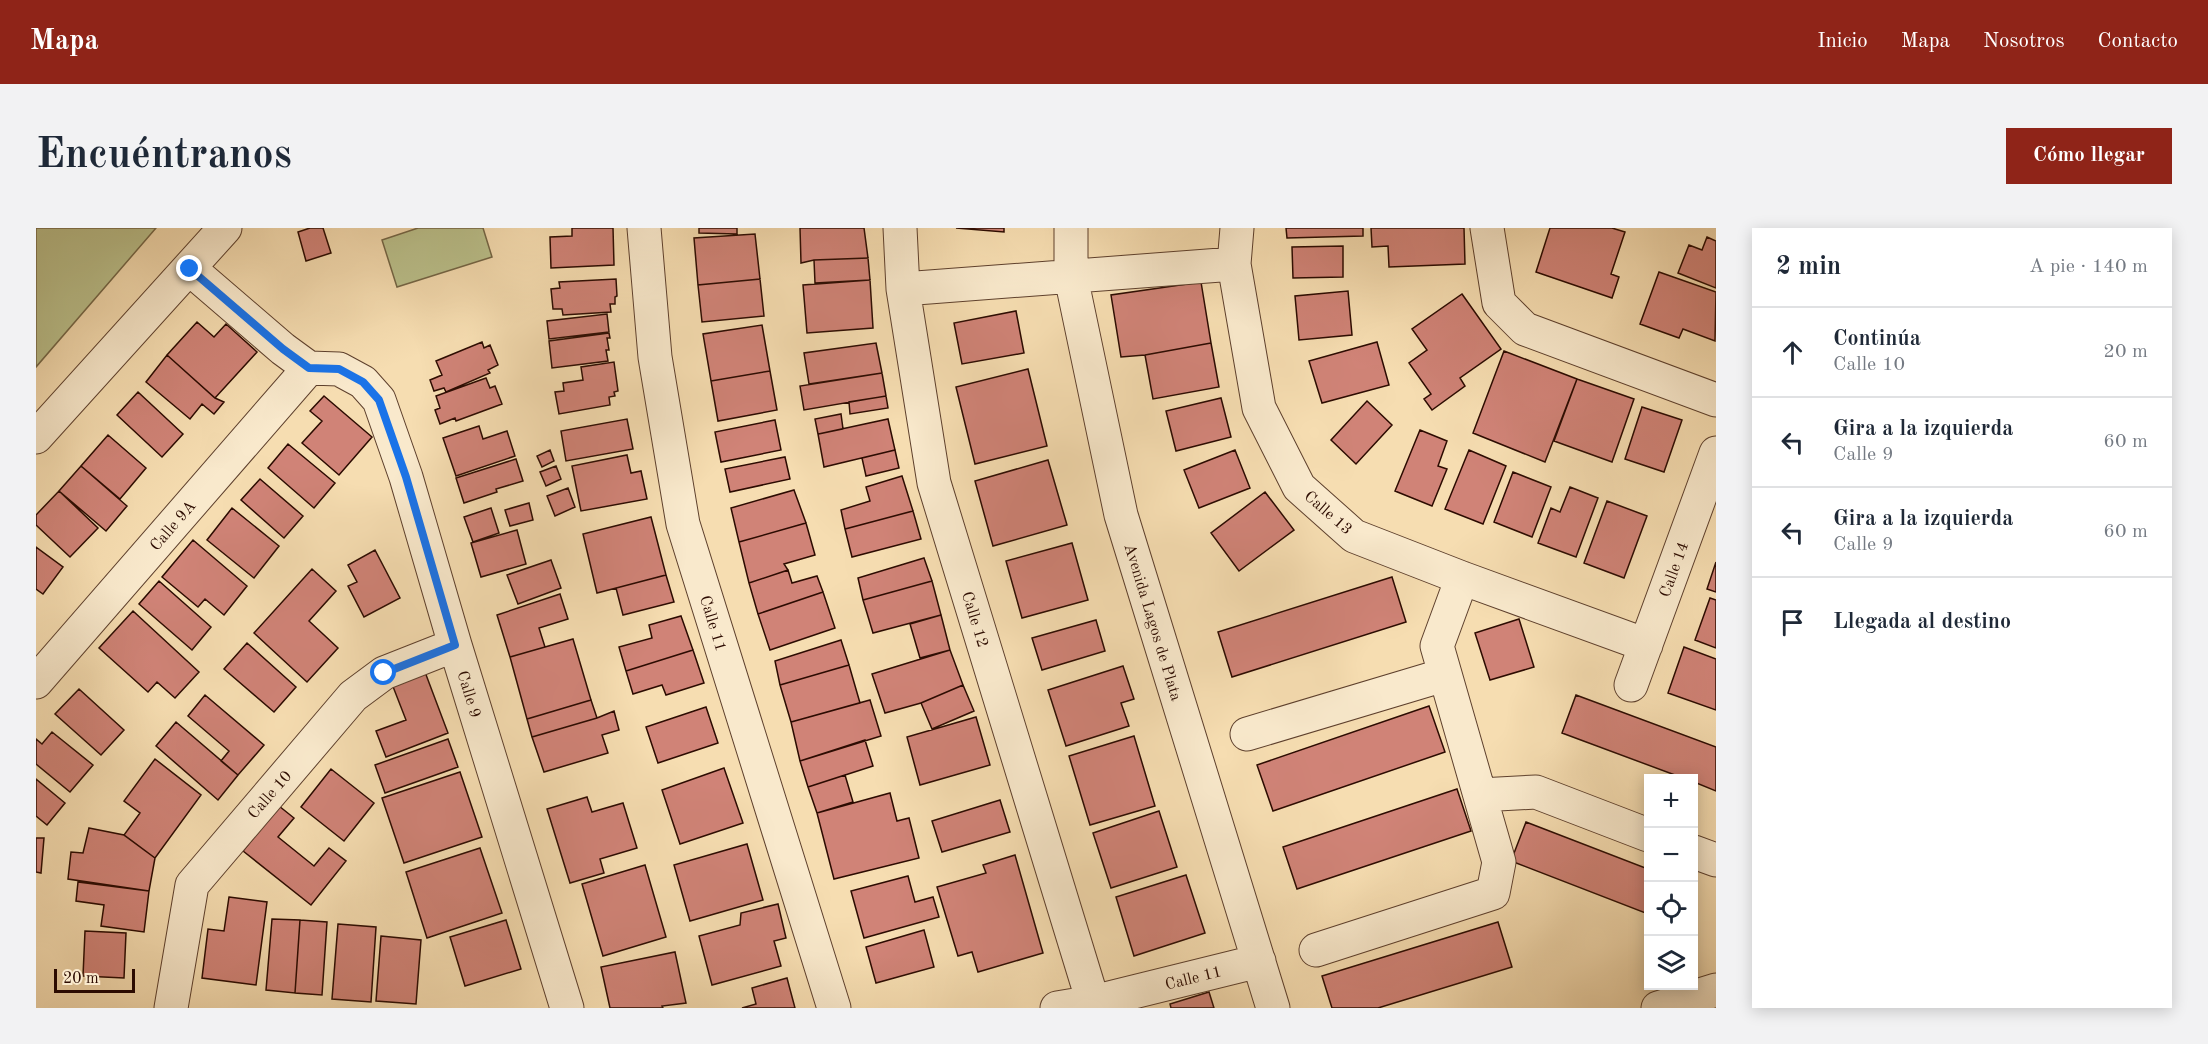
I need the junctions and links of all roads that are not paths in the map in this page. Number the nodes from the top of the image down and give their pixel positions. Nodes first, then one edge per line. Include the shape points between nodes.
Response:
1 (225, 228) edge
2 (644, 228) edge
3 (900, 228) edge
4 (1071, 228) edge
5 (1237, 228) edge
6 (1487, 228) edge
7 (1234, 264) junction
8 (190, 269) junction
9 (1071, 277) junction
10 (903, 289) junction
11 (309, 368) junction
12 (1716, 400) edge
13 (36, 436) edge
14 (1716, 453) edge
15 (1462, 578) junction
16 (455, 645) junction
17 (1646, 645) junction
18 (1444, 675) junction
19 (36, 682) edge
20 (1631, 685) dead end
21 (1247, 734) dead end
22 (1480, 795) junction
23 (1644, 833) edge
24 (1698, 853) edge
25 (1716, 860) edge
26 (1316, 950) dead end
27 (1259, 961) junction
28 (1707, 993) edge
29 (1093, 1002) junction
30 (171, 1008) edge
31 (567, 1008) edge
32 (834, 1008) edge
33 (1057, 1008) edge
34 (1273, 1008) edge
35 (1658, 1008) edge

1 - 8 street
2 - 32 street, Calle 11 via 655,357 683,524
3 - 10 street, Calle 12
4 - 9 street, Avenida Lagos de Plata
5 - 7 street, Calle 13
6 - 12 street via 1499,303 1525,329
7 - 9 street
7 - 15 street, Calle 13 via 1259,408 1299,487 1354,536
8 - 11 street
8 - 13 street
9 - 10 street
9 - 27 street, Avenida Lagos de Plata via 1121,515
10 - 29 street, Calle 12 via 934,483
11 - 16 street, Calle 9 via 339,369 363,382 379,400
11 - 19 street, Calle 9A
14 - 17 street, Calle 14
15 - 17 street, Calle 13
15 - 18 street via 1437,646
16 - 30 street, Calle 10 via 384,673 353,696 192,885
16 - 31 street, Calle 9
17 - 20 street, Calle 14
18 - 21 street
18 - 22 street
22 - 23 street via 1536,792
22 - 26 street via 1499,862 1493,893
24 - 25 street
27 - 29 street, Calle 11
27 - 34 street, Avenida Lagos de Plata
28 - 35 street
29 - 33 street, Calle 11

